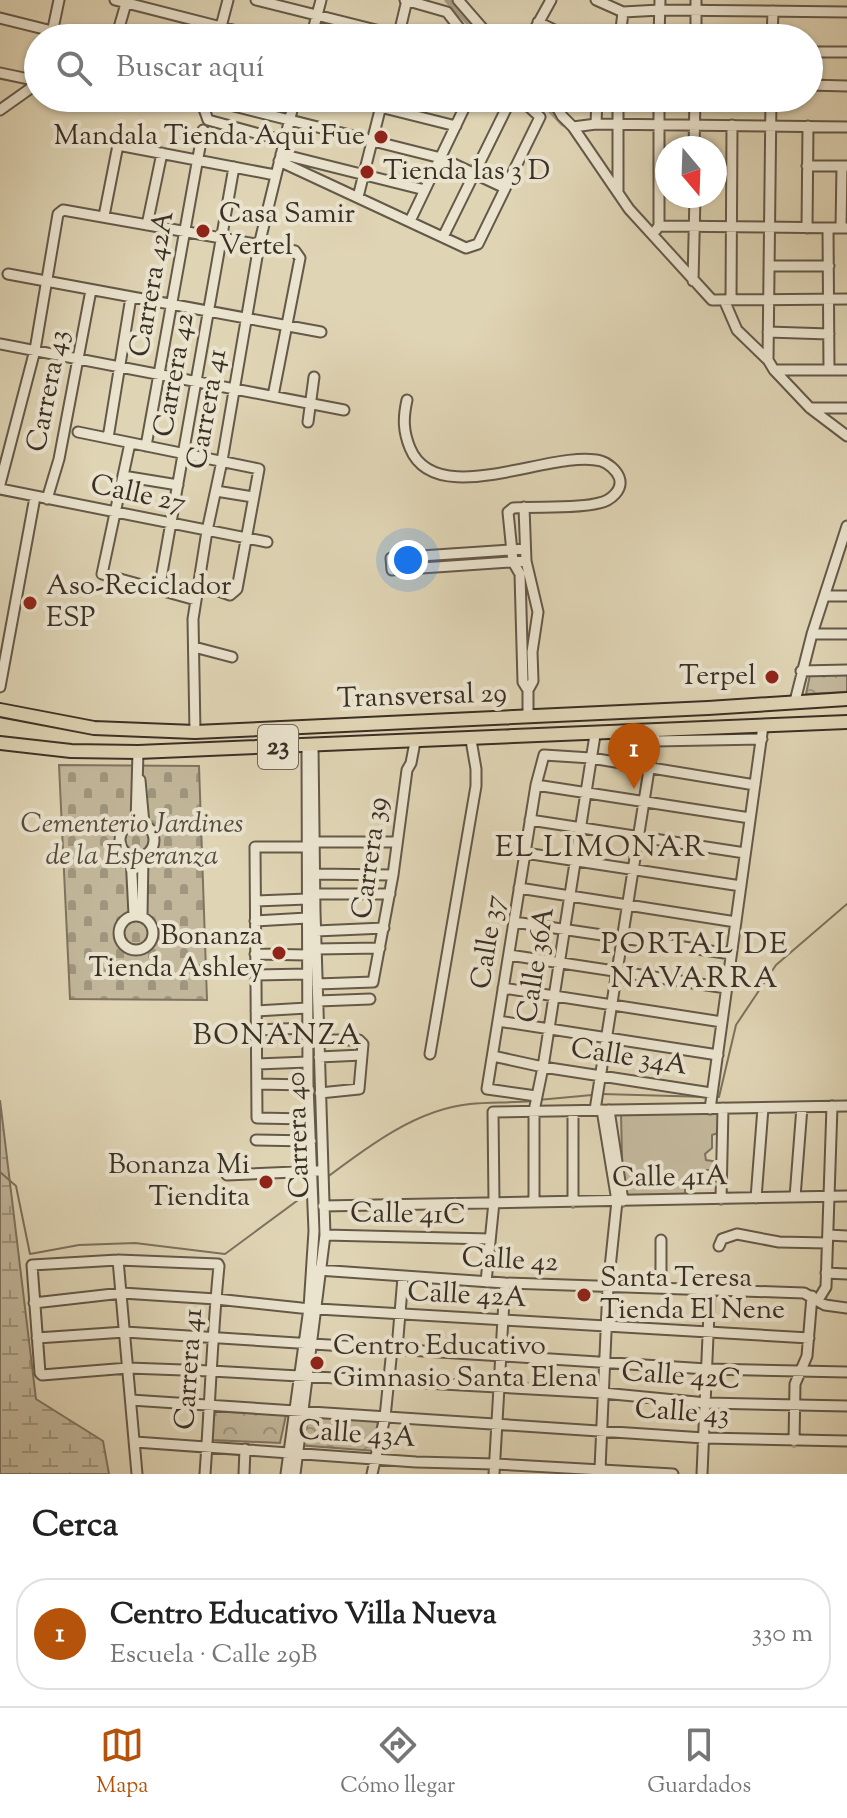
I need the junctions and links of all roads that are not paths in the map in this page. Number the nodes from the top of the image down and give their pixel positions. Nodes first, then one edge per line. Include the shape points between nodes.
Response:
1 (59, 0) edge
2 (115, 0) edge
3 (228, 0) edge
4 (256, 0) edge
5 (321, 0) edge
6 (407, 0) edge
7 (458, 0) edge
8 (551, 0) edge
9 (596, 0) edge
10 (126, 1) edge
11 (660, 5) edge
12 (696, 5) edge
13 (731, 5) edge
14 (773, 11) junction
15 (623, 12) junction
16 (847, 12) edge
17 (317, 15) junction
18 (0, 18) edge
19 (538, 22) joint
20 (54, 24) edge
21 (120, 24) edge
22 (194, 24) edge
23 (222, 24) edge
24 (315, 24) edge
25 (352, 24) edge
26 (404, 24) edge
27 (456, 24) edge
28 (479, 24) edge
29 (542, 24) edge
30 (622, 24) edge
31 (773, 24) edge
32 (24, 26) edge
33 (823, 52) edge
34 (847, 52) edge
35 (0, 73) edge
36 (24, 79) edge
37 (823, 85) edge
38 (847, 86) edge
39 (24, 92) edge
40 (0, 110) edge
41 (205, 112) edge
42 (258, 112) edge
43 (292, 112) edge
44 (380, 112) edge
45 (411, 112) edge
46 (462, 112) edge
47 (503, 112) edge
48 (535, 112) edge
49 (560, 112) edge
50 (596, 112) edge
51 (618, 112) edge
52 (659, 112) edge
53 (694, 112) edge
54 (771, 112) edge
55 (290, 120) junction
56 (596, 124) junction
57 (618, 124) junction
58 (659, 125) junction
59 (694, 125) junction
60 (732, 125) junction
61 (456, 126) junction
62 (771, 126) junction
63 (808, 126) junction
64 (573, 127) junction
65 (847, 127) edge
66 (203, 130) dead end
67 (694, 136) edge
68 (285, 141) junction
69 (373, 141) junction
70 (162, 153) junction
71 (280, 158) junction
72 (441, 158) junction
73 (198, 160) junction
74 (807, 166) junction
75 (844, 166) edge
76 (234, 167) junction
77 (474, 173) junction
78 (275, 175) junction
79 (364, 175) junction
80 (505, 188) junction
81 (425, 190) junction
82 (618, 191) junction
83 (358, 197) junction
84 (695, 208) edge
85 (104, 216) junction
86 (410, 221) junction
87 (147, 225) junction
88 (659, 226) junction
89 (695, 226) junction
90 (733, 227) junction
91 (770, 227) junction
92 (807, 228) junction
93 (828, 228) junction
94 (844, 228) edge
95 (185, 231) junction
96 (652, 235) junction
97 (443, 237) junction
98 (222, 238) junction
99 (259, 245) junction
100 (770, 266) junction
101 (829, 266) junction
102 (8, 274) dead end
103 (693, 281) junction
104 (49, 282) junction
105 (91, 290) junction
106 (131, 297) junction
107 (829, 299) junction
108 (847, 299) edge
109 (728, 300) junction
110 (769, 300) junction
111 (172, 304) junction
112 (209, 311) junction
113 (246, 318) junction
114 (286, 326) junction
115 (321, 332) dead end
116 (768, 332) junction
117 (829, 334) junction
118 (0, 344) edge
119 (35, 350) junction
120 (78, 359) junction
121 (768, 360) junction
122 (119, 367) junction
123 (774, 370) junction
124 (829, 370) junction
125 (847, 370) edge
126 (159, 374) junction
127 (314, 377) dead end
128 (196, 381) junction
129 (234, 388) junction
130 (273, 396) junction
131 (407, 400) dead end
132 (311, 403) junction
133 (810, 408) junction
134 (847, 408) edge
135 (344, 410) dead end
136 (308, 422) dead end
137 (78, 432) dead end
138 (847, 436) edge
139 (108, 438) junction
140 (130, 443) junction
141 (146, 446) junction
142 (183, 453) junction
143 (222, 461) junction
144 (123, 476) junction
145 (178, 485) junction
146 (0, 486) edge
147 (216, 491) junction
148 (35, 497) junction
149 (253, 497) junction
150 (47, 499) junction
151 (524, 507) junction
152 (116, 513) junction
153 (171, 524) junction
154 (847, 526) edge
155 (207, 531) junction
156 (246, 538) junction
157 (267, 542) dead end
158 (525, 549) junction
159 (511, 550) junction
160 (453, 554) junction
161 (526, 561) junction
162 (513, 562) junction
163 (842, 562) edge
164 (454, 566) junction
165 (199, 584) junction
166 (159, 590) junction
167 (825, 596) junction
168 (847, 596) edge
169 (196, 600) junction
170 (812, 634) junction
171 (847, 634) edge
172 (194, 647) junction
173 (232, 657) dead end
174 (847, 670) edge
175 (801, 671) junction
176 (0, 687) edge
177 (528, 690) junction
178 (847, 699) edge
179 (795, 701) junction
180 (0, 710) edge
181 (528, 717) junction
182 (847, 722) edge
183 (195, 732) junction
184 (762, 732) junction
185 (595, 735) junction
186 (655, 736) junction
187 (471, 740) junction
188 (415, 742) junction
189 (0, 743) edge
190 (310, 746) junction
191 (591, 758) junction
192 (138, 759) junction
193 (649, 768) junction
194 (536, 785) junction
195 (755, 785) junction
196 (586, 793) junction
197 (644, 802) junction
198 (750, 818) junction
199 (530, 820) junction
200 (140, 824) junction
201 (580, 827) junction
202 (638, 836) junction
203 (397, 842) junction
204 (311, 844) junction
205 (525, 853) junction
206 (745, 853) junction
207 (131, 856) junction
208 (143, 857) junction
209 (575, 861) junction
210 (633, 870) junction
211 (132, 874) junction
212 (143, 874) junction
213 (314, 874) junction
214 (393, 875) junction
215 (741, 886) junction
216 (519, 888) junction
217 (390, 894) junction
218 (310, 895) junction
219 (570, 896) junction
220 (256, 901) junction
221 (627, 904) junction
222 (307, 918) junction
223 (255, 921) junction
224 (514, 922) junction
225 (736, 922) junction
226 (384, 928) junction
227 (565, 929) junction
228 (316, 931) junction
229 (621, 938) junction
230 (380, 948) junction
231 (312, 952) junction
232 (255, 954) junction
233 (731, 954) junction
234 (509, 955) junction
235 (559, 963) junction
236 (616, 971) junction
237 (307, 974) junction
238 (256, 975) junction
239 (317, 984) junction
240 (503, 988) junction
241 (726, 988) junction
242 (554, 996) junction
243 (370, 999) dead end
244 (318, 1001) junction
245 (611, 1005) junction
246 (307, 1008) junction
247 (256, 1011) junction
248 (498, 1021) junction
249 (722, 1022) junction
250 (308, 1028) junction
251 (549, 1029) junction
252 (256, 1030) junction
253 (605, 1037) junction
254 (319, 1040) junction
255 (430, 1054) dead end
256 (362, 1055) junction
257 (718, 1055) junction
258 (493, 1056) junction
259 (319, 1057) junction
260 (308, 1062) junction
261 (257, 1064) junction
262 (543, 1067) junction
263 (599, 1076) junction
264 (257, 1084) junction
265 (308, 1085) junction
266 (320, 1093) junction
267 (711, 1093) junction
268 (535, 1103) junction
269 (832, 1106) junction
270 (847, 1106) edge
271 (802, 1107) junction
272 (723, 1108) junction
273 (763, 1108) junction
274 (710, 1109) junction
275 (602, 1110) junction
276 (573, 1111) junction
277 (309, 1119) junction
278 (256, 1140) dead end
279 (311, 1141) junction
280 (317, 1171) junction
281 (227, 1175) dead end
282 (829, 1195) junction
283 (847, 1196) edge
284 (795, 1197) junction
285 (756, 1198) junction
286 (721, 1199) junction
287 (620, 1201) junction
288 (494, 1202) junction
289 (534, 1202) junction
290 (573, 1202) junction
291 (323, 1206) junction
292 (325, 1235) junction
293 (847, 1236) edge
294 (490, 1239) junction
295 (828, 1239) junction
296 (661, 1240) dead end
297 (719, 1246) dead end
298 (118, 1260) junction
299 (317, 1270) junction
300 (826, 1273) junction
301 (847, 1274) edge
302 (403, 1277) junction
303 (486, 1282) junction
304 (505, 1283) junction
305 (608, 1287) junction
306 (661, 1287) junction
307 (710, 1290) junction
308 (122, 1293) junction
309 (815, 1298) junction
310 (216, 1299) junction
311 (34, 1303) junction
312 (312, 1308) junction
313 (847, 1308) edge
314 (400, 1314) junction
315 (502, 1320) junction
316 (606, 1326) junction
317 (125, 1332) junction
318 (709, 1332) junction
319 (214, 1337) junction
320 (37, 1338) junction
321 (809, 1338) junction
322 (308, 1343) junction
323 (395, 1349) junction
324 (500, 1356) junction
325 (604, 1362) junction
326 (128, 1368) junction
327 (707, 1369) junction
328 (211, 1371) junction
329 (800, 1371) junction
330 (847, 1372) edge
331 (303, 1376) junction
332 (388, 1381) junction
333 (498, 1387) junction
334 (603, 1393) junction
335 (131, 1400) junction
336 (706, 1403) junction
337 (210, 1405) junction
338 (795, 1406) junction
339 (847, 1406) edge
340 (299, 1412) junction
341 (385, 1417) junction
342 (496, 1424) junction
343 (601, 1430) junction
344 (704, 1438) junction
345 (794, 1441) junction
346 (847, 1441) edge
347 (135, 1442) junction
348 (207, 1446) junction
349 (245, 1449) junction
350 (294, 1452) junction
351 (375, 1458) junction
352 (416, 1462) junction
353 (450, 1463) junction
354 (495, 1469) edge
355 (600, 1469) junction
356 (543, 1470) edge
357 (626, 1472) edge
358 (137, 1474) edge
359 (205, 1474) edge
360 (244, 1474) edge
361 (286, 1474) edge
362 (295, 1474) edge
363 (372, 1474) edge
364 (415, 1474) edge
365 (450, 1474) edge
366 (673, 1474) edge
367 (702, 1474) edge

1 - 20 street
2 - 10 street
3 - 23 street
4 - 17 street
5 - 17 street
6 - 26 street
6 - 27 street via 447,12
7 - 28 street
8 - 19 street
9 - 15 street
10 - 21 street
10 - 22 street
11 - 12 street
11 - 15 street
12 - 13 street
13 - 14 street
14 - 16 street
14 - 31 street
15 - 30 street
17 - 24 street
17 - 25 street
18 - 32 street
19 - 29 street
33 - 34 street
35 - 36 street
37 - 38 street
39 - 40 street
41 - 68 street via 208,120
42 - 55 street
43 - 55 street, Carrera 41
44 - 69 street
45 - 61 street
46 - 61 street
47 - 77 street
48 - 80 street via 540,117
49 - 64 street
50 - 56 street
51 - 57 street
52 - 58 street
53 - 59 street
54 - 62 street
55 - 68 street, Carrera 41
55 - 69 street
56 - 57 street
56 - 64 street
57 - 58 street
57 - 82 street
58 - 59 street
58 - 88 street
59 - 60 street
59 - 67 street
60 - 62 street
60 - 90 street
61 - 72 street
62 - 63 street
62 - 91 street
63 - 65 street
63 - 74 street
64 - 82 street
66 - 73 street, Carrera 42A
68 - 71 street, Carrera 41
69 - 72 street
69 - 79 street
70 - 73 street
70 - 85 street via 118,145
70 - 87 street
71 - 78 street, Carrera 41
71 - 79 street
71 - 83 street
72 - 77 street
72 - 81 street
73 - 76 street
73 - 95 street, Carrera 42A
74 - 75 street
74 - 92 street
75 - 94 street
76 - 78 street
76 - 98 street, Carrera 42
77 - 80 street
77 - 97 street
78 - 99 street, Carrera 41
79 - 81 street
79 - 83 street
80 - 97 street via 478,244 466,248
81 - 86 street
82 - 96 street
83 - 86 street
84 - 89 street
85 - 87 street
85 - 104 street via 68,209 58,214
86 - 97 street
87 - 95 street
88 - 89 street
88 - 96 street
89 - 90 street
89 - 103 street
90 - 91 street
90 - 109 street
91 - 92 street
91 - 100 street
92 - 93 street
93 - 94 street
93 - 101 street
95 - 98 street
95 - 111 street, Carrera 42A
96 - 103 street
98 - 99 street
98 - 112 street, Carrera 42
99 - 113 street, Carrera 41
99 - 114 street via 295,251 300,258
100 - 101 street
100 - 110 street
101 - 107 street
102 - 104 street
103 - 109 street via 712,300
104 - 105 street
104 - 119 street
105 - 106 street
105 - 120 street, Carrera 43
106 - 111 street
106 - 122 street
107 - 108 street
107 - 110 street
107 - 117 street
109 - 110 street
109 - 121 street via 737,330
110 - 116 street
111 - 112 street
111 - 126 street, Carrera 42A
112 - 113 street
112 - 128 street, Carrera 42
113 - 114 street
113 - 129 street, Carrera 41
114 - 115 street
114 - 130 street
116 - 117 street
116 - 121 street
117 - 124 street
118 - 119 street
119 - 120 street
119 - 146 street
120 - 122 street
120 - 150 street, Carrera 43
121 - 123 street
122 - 126 street
122 - 139 street
123 - 124 street
123 - 133 street
124 - 125 street
126 - 128 street
126 - 141 street, Carrera 42A
127 - 132 street
128 - 129 street
128 - 142 street, Carrera 42
129 - 130 street
129 - 143 street, Carrera 41
130 - 132 street
131 - 151 street via 403,430 414,457 433,472 453,477 494,474 588,460 610,465 619,477 615,495 600,503
132 - 135 street
132 - 136 street
133 - 134 street
133 - 138 street
137 - 139 street
139 - 140 street
140 - 141 street
140 - 144 street
141 - 142 street
142 - 143 street
142 - 145 street, Carrera 42
143 - 147 street, Carrera 41
143 - 149 street via 259,469
144 - 145 street
144 - 152 street
145 - 153 street, Carrera 42
146 - 148 street, Calle 27
147 - 149 street
147 - 155 street, Carrera 41
148 - 150 street, Calle 27
148 - 176 street
149 - 156 street
150 - 152 street, Calle 27
151 - 158 street
151 - 159 street via 508,512
152 - 153 street, Calle 27
152 - 166 street via 101,571
153 - 155 street, Calle 27
153 - 166 street, Carrera 42
154 - 163 street
155 - 156 street, Calle 27
155 - 165 street, Carrera 41
156 - 157 street, Calle 27
156 - 165 street via 237,589 230,595
158 - 159 street
158 - 161 street
159 - 160 street
159 - 162 street
160 - 164 street
160 - 164 street via 391,558 392,570
161 - 162 street
161 - 177 street via 538,612
162 - 164 street
162 - 177 street via 520,574 523,682
163 - 167 street
165 - 169 street, Carrera 41
166 - 169 street
167 - 168 street
167 - 170 street
169 - 172 street, Carrera 41
170 - 171 street
170 - 175 street
172 - 173 street
172 - 183 street, Carrera 41
174 - 175 street
175 - 179 street
177 - 181 street
178 - 179 highway, Transversal 29 / 23
179 - 181 highway, Transversal 29 / 23
180 - 183 highway, Transversal 29 / 23 via 94,728
181 - 183 highway, Transversal 29 / 23
182 - 184 highway, Transversal 29 / 23
184 - 186 highway, Transversal 29 / 23
184 - 195 street
185 - 186 highway, Transversal 29 / 23
185 - 187 highway, Transversal 29 / 23
185 - 191 street, Calle 36A
186 - 193 street
187 - 188 highway, Transversal 29 / 23
187 - 255 street via 476,786
188 - 190 highway, Transversal 29 / 23
188 - 203 street, Carrera 39
189 - 192 highway, Transversal 29 / 23
190 - 192 highway, Transversal 29 / 23
190 - 204 street, Carrera 40
191 - 193 street
191 - 194 street, Calle 37 via 544,755
191 - 196 street, Calle 36A
192 - 200 street
193 - 195 street
193 - 197 street
194 - 196 street
194 - 199 street, Calle 37
195 - 198 street
196 - 197 street
196 - 201 street, Calle 36A
197 - 198 street
197 - 202 street
198 - 206 street
199 - 201 street
199 - 205 street, Calle 37
200 - 207 street via 125,828 120,840
200 - 208 street via 151,829 155,841
201 - 202 street
201 - 209 street, Calle 36A
202 - 206 street
202 - 210 street
203 - 204 street
203 - 214 street, Carrera 39
204 - 213 street, Carrera 40
204 - 218 street, Carrera 40
204 - 220 street via 255,847
205 - 209 street
205 - 216 street, Calle 37
206 - 215 street
207 - 208 street
207 - 211 street
208 - 212 street
209 - 210 street
209 - 219 street, Calle 36A
210 - 215 street
210 - 221 street
211 - 212 street
211 - 212 street via 138,916
213 - 214 street
213 - 218 street, Carrera 40
214 - 217 street, Carrera 39
215 - 225 street
216 - 219 street
216 - 224 street, Calle 37
217 - 218 street
217 - 226 street, Carrera 39
218 - 220 street
218 - 222 street, Carrera 40
218 - 228 street, Carrera 40
219 - 221 street
219 - 227 street, Calle 36A
220 - 223 street
221 - 225 street
221 - 229 street
222 - 223 street
222 - 231 street, Carrera 40
223 - 232 street
224 - 227 street
224 - 234 street, Calle 37
225 - 233 street
226 - 228 street
226 - 230 street, Carrera 39
227 - 229 street
227 - 235 street, Calle 36A
228 - 231 street, Carrera 40
229 - 233 street
229 - 236 street
230 - 231 street
230 - 239 street, Carrera 39 via 373,982
231 - 232 street
231 - 237 street, Carrera 40
231 - 239 street, Carrera 40
232 - 238 street
233 - 241 street
234 - 235 street
234 - 240 street, Calle 37
235 - 236 street
235 - 242 street, Calle 36A
236 - 241 street
236 - 245 street
237 - 238 street
237 - 246 street, Carrera 40
238 - 247 street
239 - 244 street, Carrera 40
240 - 242 street
240 - 248 street, Calle 37
241 - 249 street
242 - 245 street
242 - 251 street, Calle 36A
243 - 244 street
244 - 254 street, Carrera 40
245 - 249 street
245 - 253 street
246 - 247 street
246 - 250 street, Carrera 40
247 - 252 street
248 - 251 street
248 - 258 street, Calle 37
249 - 257 street
250 - 252 street
250 - 260 street, Carrera 40
251 - 253 street
251 - 262 street, Calle 36A
252 - 261 street
253 - 257 street
253 - 263 street
254 - 256 street via 359,1040
254 - 259 street, Carrera 40
256 - 259 street
256 - 266 street via 359,1089
257 - 267 street
258 - 262 street, Calle 34A
258 - 268 street, Calle 37 via 487,1089
259 - 266 street, Carrera 40
260 - 261 street
260 - 265 street, Carrera 40
261 - 264 street
262 - 263 street, Calle 34A
262 - 268 street, Calle 36A
263 - 267 street, Calle 34A
263 - 275 street
264 - 265 street
264 - 277 street via 257,1118
265 - 277 street, Carrera 40
266 - 280 street, Carrera 40
267 - 274 street
268 - 276 street
268 - 288 street via 493,1112
268 - 289 street, Calle 36A
269 - 270 street
269 - 271 street
269 - 282 street
271 - 273 street
271 - 284 street
272 - 273 street
272 - 274 street
272 - 286 street
273 - 285 street
274 - 275 street
275 - 276 street
275 - 287 street
276 - 290 street
277 - 279 street, Carrera 40
278 - 279 street
279 - 280 street, Carrera 40
280 - 281 street
280 - 291 street, Carrera 40
280 - 299 street, Carrera 40
282 - 283 street, Calle 41A
282 - 284 street, Calle 41A
282 - 295 street
284 - 285 street, Calle 41A
285 - 286 street, Calle 41A
286 - 287 street, Calle 41A
287 - 290 street, Calle 41A
287 - 305 street
288 - 289 street, Calle 41A
288 - 291 street, Calle 41A
288 - 294 street
289 - 290 street, Calle 41A
291 - 292 street, Carrera 40
292 - 294 street, Calle 41C
292 - 299 street, Carrera 40
293 - 295 street
294 - 303 street
295 - 297 street via 779,1242 737,1234 722,1239
295 - 300 street
296 - 306 street
298 - 308 street
298 - 310 street, Carrera 41 via 216,1263
298 - 311 street via 32,1265
299 - 302 street, Calle 42
299 - 312 street, Carrera 40
300 - 301 street
300 - 309 street via 826,1287
302 - 303 street, Calle 42
302 - 314 street
303 - 304 street, Calle 42
304 - 305 street, Calle 42
304 - 315 street
305 - 306 street, Calle 42
305 - 316 street
306 - 307 street, Calle 42
307 - 309 street, Calle 42 via 804,1293
307 - 318 street
308 - 310 street, Calle 42A
308 - 311 street, Calle 42A
308 - 317 street
309 - 313 street, Calle 42
309 - 321 street
310 - 312 street, Calle 42A
310 - 319 street, Carrera 41
311 - 320 street
312 - 314 street, Calle 42A
312 - 322 street, Carrera 40
314 - 315 street, Calle 42A
314 - 323 street
315 - 316 street, Calle 42A
315 - 324 street
316 - 318 street, Calle 42A
316 - 325 street
317 - 319 street
317 - 320 street
317 - 326 street
318 - 321 street, Calle 42A
318 - 327 street
319 - 322 street
319 - 328 street, Carrera 41
320 - 326 street, Calle 42C via 42,1375
321 - 329 street
322 - 323 street
322 - 331 street, Carrera 40
323 - 324 street
323 - 332 street
324 - 325 street
324 - 333 street
325 - 327 street
325 - 334 street
326 - 328 street, Calle 42C
326 - 335 street
327 - 329 street
327 - 336 street
328 - 331 street, Calle 42C
328 - 337 street, Carrera 41
329 - 330 street
329 - 338 street
331 - 332 street, Calle 42C
331 - 340 street, Carrera 40
332 - 333 street, Calle 42C
332 - 341 street
333 - 334 street, Calle 42C
333 - 342 street
334 - 336 street, Calle 42C
334 - 343 street
335 - 337 street, Calle 43
335 - 347 street
336 - 338 street, Calle 42C
336 - 344 street
337 - 340 street, Calle 43
337 - 348 street, Carrera 41
338 - 339 street, Calle 42C
338 - 345 street
340 - 341 street, Calle 43
340 - 350 street, Carrera 40
341 - 342 street, Calle 43
341 - 351 street
342 - 343 street, Calle 43
342 - 354 street
343 - 344 street, Calle 43
343 - 355 street
344 - 345 street, Calle 43
344 - 367 street
345 - 346 street, Calle 43
347 - 348 street, Calle 43A
347 - 358 street
348 - 349 street, Calle 43A
348 - 359 street, Carrera 41
349 - 350 street, Calle 43A
349 - 360 street
350 - 351 street, Calle 43A
350 - 361 street, Carrera 40
350 - 362 street, Carrera 40
351 - 352 street, Calle 43A
351 - 363 street
352 - 353 street, Calle 43A
352 - 364 street
353 - 354 street, Calle 43A
353 - 365 street
354 - 356 street, Calle 43A
355 - 356 street, Calle 43A
355 - 357 street, Calle 43A
357 - 366 street, Calle 43A

